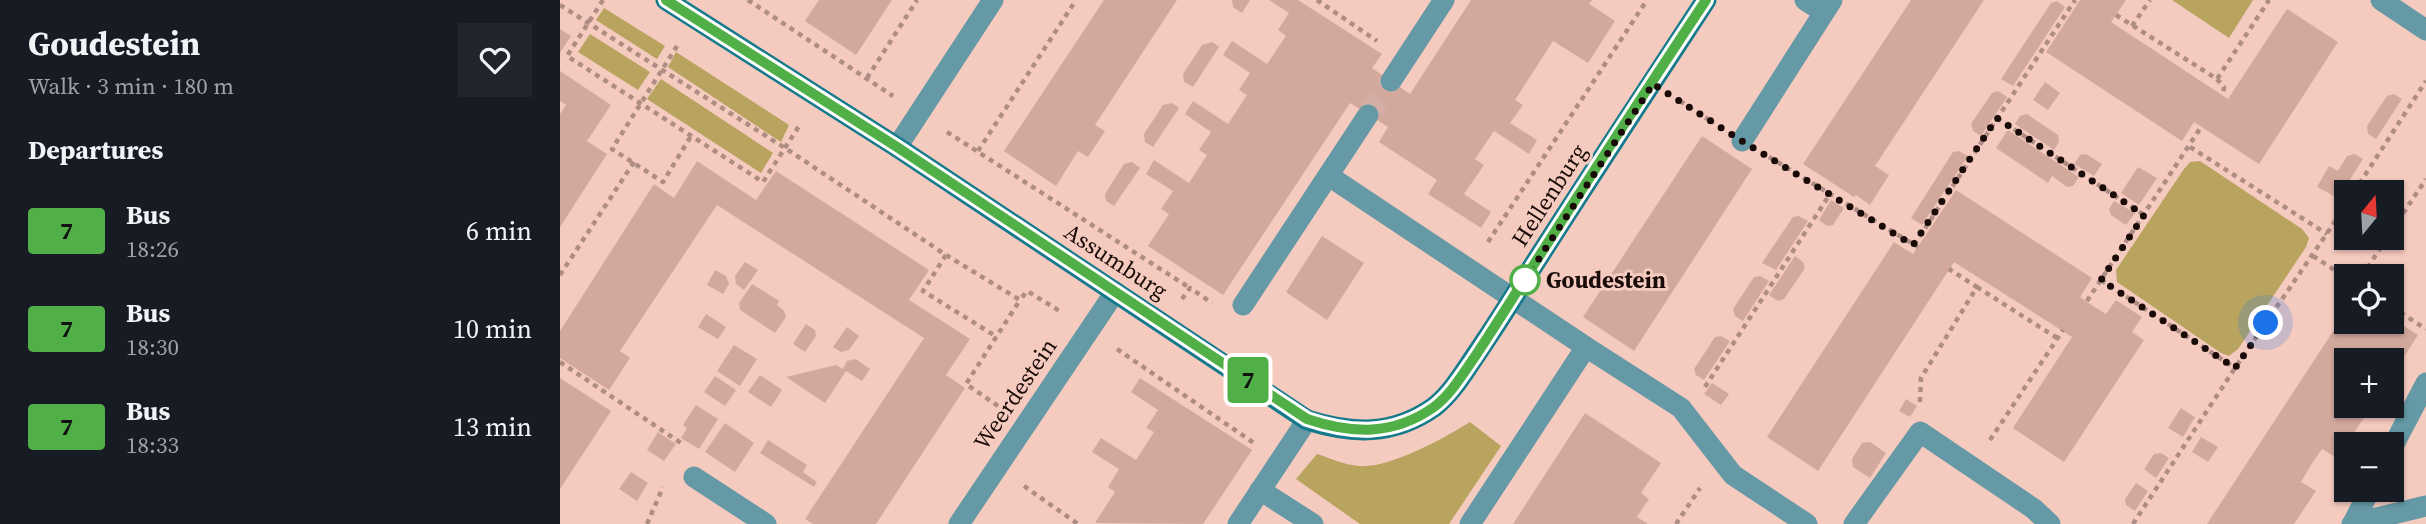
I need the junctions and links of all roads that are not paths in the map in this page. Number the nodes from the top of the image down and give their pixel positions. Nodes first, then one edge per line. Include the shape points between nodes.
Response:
1 (666, 0) edge
2 (993, 0) edge
3 (1444, 0) edge
4 (1706, 0) edge
5 (1805, 0) edge
6 (2381, 0) edge
7 (1828, 6) edge
8 (2426, 30) edge
9 (1391, 81) tunnel mouth
10 (1368, 115) tunnel mouth
11 (1742, 141) road end
12 (897, 147) junction
13 (1329, 176) junction
14 (1115, 292) junction
15 (1514, 298) junction
16 (1243, 305) dead end
17 (1586, 347) junction
18 (2426, 383) edge
19 (1307, 419) junction
20 (2400, 432) edge
21 (694, 477) dead end
22 (1260, 490) junction
23 (2364, 502) edge
24 (2426, 506) edge
25 (2029, 517) edge
26 (2353, 523) edge
27 (766, 524) edge
28 (958, 524) edge
29 (1238, 524) edge
30 (1313, 524) edge
31 (1470, 524) edge
32 (1807, 524) edge
33 (1854, 524) edge
34 (2050, 524) edge

1 - 12 street, Assumburg
2 - 12 street
3 - 9 street
4 - 15 street, Hellenburg
5 - 7 street
6 - 8 street
7 - 11 street
10 - 13 street
12 - 14 street, Assumburg
13 - 15 street
13 - 16 street
14 - 19 street, Assumburg
14 - 28 street, Weerdestein
15 - 17 street
15 - 19 street, Hellenburg via 1455,387 1411,420 1358,431
17 - 31 street
17 - 32 street via 1681,408 1733,475
18 - 20 street
19 - 22 street
21 - 27 street
22 - 29 street
22 - 30 street
23 - 26 street
24 - 26 street
25 - 33 street via 1972,467 1920,432
25 - 34 street

